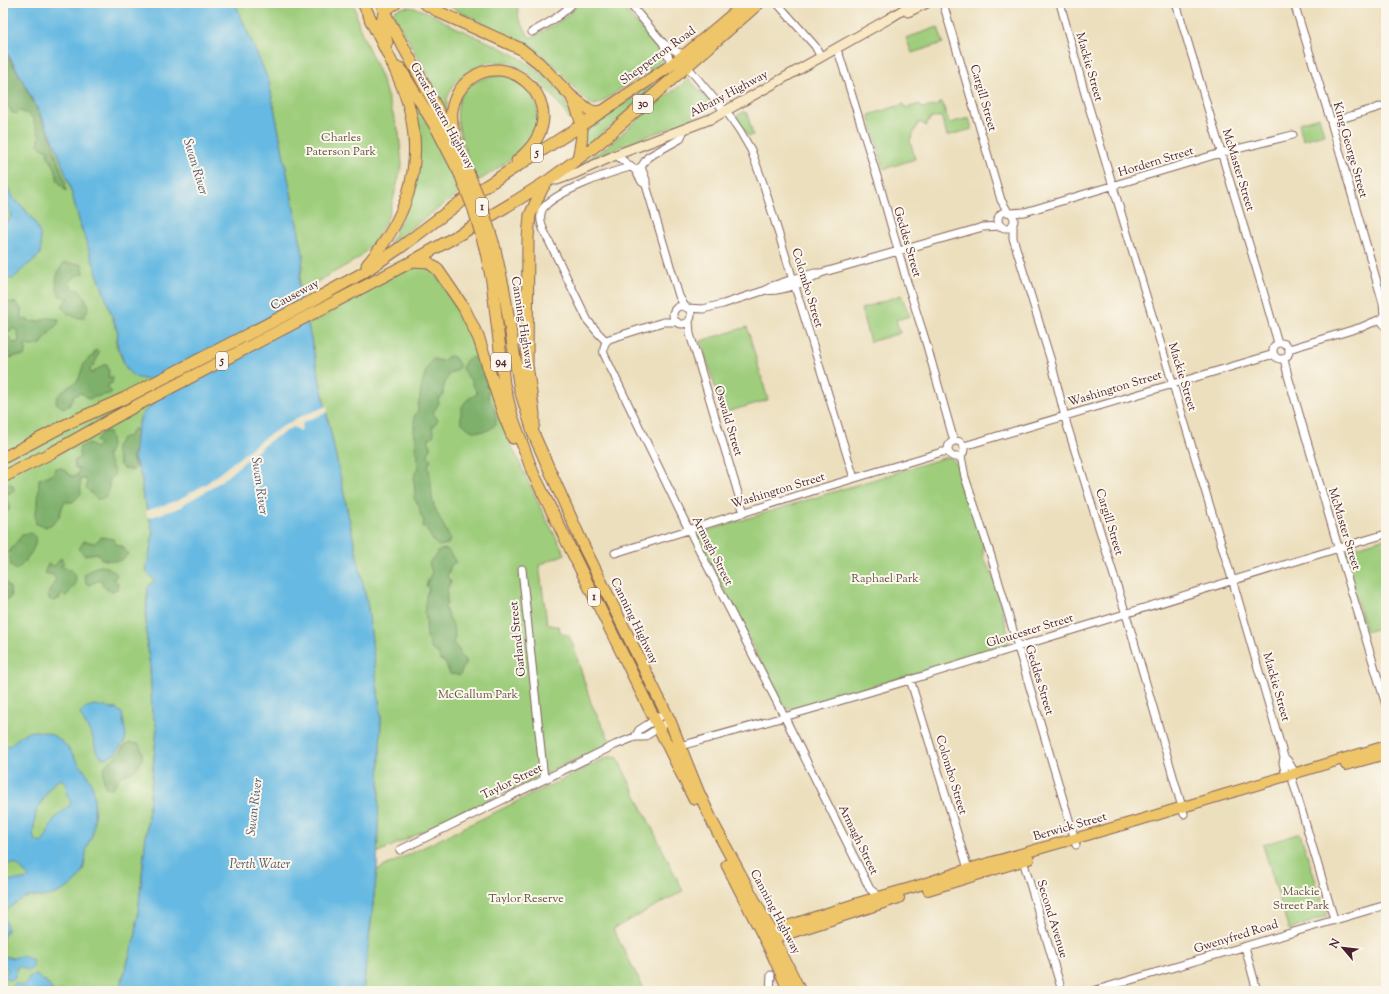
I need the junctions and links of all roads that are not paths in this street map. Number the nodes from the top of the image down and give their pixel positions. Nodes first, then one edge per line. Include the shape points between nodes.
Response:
1 (363, 3) edge
2 (396, 3) edge
3 (424, 3) edge
4 (573, 3) edge
5 (629, 3) edge
6 (746, 3) edge
7 (759, 3) edge
8 (777, 3) edge
9 (914, 3) edge
10 (926, 3) edge
11 (943, 3) edge
12 (1060, 3) edge
13 (1176, 3) edge
14 (1294, 3) edge
15 (383, 8) edge
16 (890, 18) junction
17 (370, 19) junction
18 (532, 32) dead end
19 (663, 43) junction
20 (836, 49) junction
21 (390, 52) junction
22 (687, 53) junction
23 (821, 57) junction
24 (687, 66) junction
25 (667, 68) junction
26 (571, 96) junction
27 (1386, 105) edge
28 (603, 111) junction
29 (725, 111) junction
30 (1331, 122) junction
31 (582, 125) junction
32 (684, 130) junction
33 (1293, 135) dead end
34 (458, 150) junction
35 (1221, 153) junction
36 (616, 155) junction
37 (578, 158) junction
38 (635, 168) junction
39 (464, 172) junction
40 (500, 176) junction
41 (549, 180) junction
42 (1114, 186) junction
43 (1001, 200) junction
44 (1009, 212) junction
45 (1025, 212) junction
46 (999, 216) junction
47 (1014, 222) junction
48 (984, 227) junction
49 (1003, 227) junction
50 (1013, 238) junction
51 (490, 246) junction
52 (898, 251) junction
53 (413, 261) junction
54 (361, 274) junction
55 (794, 282) junction
56 (679, 296) junction
57 (1385, 305) edge
58 (686, 307) junction
59 (703, 309) junction
60 (675, 312) junction
61 (1384, 316) edge
62 (690, 319) junction
63 (663, 322) junction
64 (679, 323) junction
65 (1372, 324) junction
66 (1385, 326) edge
67 (690, 334) junction
68 (606, 341) junction
69 (1278, 343) junction
70 (1289, 349) junction
71 (1274, 354) junction
72 (1284, 359) junction
73 (1173, 383) junction
74 (1065, 416) junction
75 (534, 435) junction
76 (954, 441) junction
77 (964, 446) junction
78 (954, 455) junction
79 (3, 458) edge
80 (533, 473) junction
81 (3, 477) edge
82 (854, 478) junction
83 (744, 513) junction
84 (689, 529) junction
85 (1386, 534) edge
86 (1338, 548) junction
87 (615, 553) dead end
88 (522, 569) dead end
89 (1233, 580) junction
90 (1126, 613) junction
91 (1018, 646) junction
92 (910, 679) junction
93 (1386, 705) edge
94 (784, 716) junction
95 (668, 717) junction
96 (657, 724) junction
97 (680, 746) junction
98 (1386, 746) edge
99 (1386, 754) edge
100 (1291, 776) junction
101 (544, 779) junction
102 (1183, 811) junction
103 (1075, 842) junction
104 (400, 850) dead end
105 (1022, 858) junction
106 (969, 873) junction
107 (870, 889) junction
108 (880, 897) junction
109 (868, 900) junction
110 (1386, 905) edge
111 (1334, 919) junction
112 (769, 937) junction
113 (1245, 947) junction
114 (771, 975) dead end
115 (770, 991) edge
116 (789, 991) edge
117 (800, 991) edge
118 (1062, 991) edge
119 (1093, 991) edge
120 (1257, 991) edge

1 - 17 highway, Great Eastern Highway / 94
2 - 15 highway
3 - 26 highway via 521,49 540,63
4 - 18 street via 550,22
5 - 19 street
6 - 22 highway, Shepperton Road / 30
7 - 24 highway, Shepperton Road / 30
8 - 23 street via 819,51
9 - 16 main road, Albany Highway
10 - 16 main road, Albany Highway via 903,15
11 - 43 street, Cargill Street
12 - 42 street, Mackie Street
13 - 35 street, McMaster Street
14 - 30 street, King George Street
15 - 21 highway via 383,27
15 - 34 highway, Great Eastern Highway
16 - 20 main road, Albany Highway
17 - 21 highway, Great Eastern Highway / 94
17 - 54 highway via 405,96 415,144 413,176 408,196 384,245
19 - 22 street via 679,53
19 - 25 street via 670,60
20 - 23 main road, Albany Highway
20 - 52 street, Geddes Street
21 - 39 highway, Great Eastern Highway / 94
22 - 25 highway, Shepperton Road / 30
23 - 29 main road, Albany Highway
24 - 29 street, Colombo Street
24 - 37 highway, Shepperton Road / 30 via 598,144
25 - 28 highway, Shepperton Road / 30
26 - 28 highway via 594,112
26 - 31 highway
27 - 30 street
28 - 31 highway, Shepperton Road / 30
29 - 32 main road, Albany Highway
29 - 55 street, Colombo Street via 751,150
30 - 57 street, King George Street
31 - 37 highway via 582,142
31 - 40 highway, Causeway / 5
32 - 36 main road, Albany Highway
32 - 38 street via 680,139 648,157
33 - 35 street, Hordern Street
34 - 39 highway, Great Eastern Highway
34 - 40 highway via 452,112 457,94 464,85 486,71 503,71 523,79 541,102 541,128 537,138 522,156
35 - 42 street, Hordern Street
35 - 69 street, McMaster Street
36 - 38 street
36 - 41 main road, Albany Highway via 576,174
37 - 41 highway, Causeway / 5
38 - 56 street via 646,180
38 - 68 street via 590,181 550,201 542,211 541,224 588,321
39 - 51 highway, Great Eastern Highway / 94, bridge via 474,210
40 - 54 highway, Causeway / 5
41 - 53 highway, Causeway / 5
41 - 75 highway via 530,215 528,238 527,365 534,414
42 - 45 street, Hordern Street
42 - 73 street, Mackie Street
43 - 44 street, Cargill Street
43 - 46 street, Cargill Street
44 - 45 street, Hordern Street
44 - 46 street
44 - 47 street
45 - 47 street, Hordern Street
46 - 48 street
46 - 49 street via 999,223
47 - 49 street via 1010,227
47 - 50 street, Cargill Street
48 - 49 street
48 - 52 street
49 - 50 street, Cargill Street
50 - 74 street, Cargill Street
51 - 75 highway, Canning Highway / 1 via 504,290 520,390
51 - 80 highway, Canning Highway / 94 via 504,384 512,416
52 - 55 street via 815,273
52 - 76 street, Geddes Street
53 - 80 highway via 428,262 438,270 464,308 479,339 501,409 516,446
53 - 81 highway, Causeway / 5
54 - 79 highway, Causeway / 5 via 125,398 71,422
55 - 59 street via 772,286
55 - 82 street, Colombo Street
56 - 58 street
56 - 60 street
57 - 61 street, King George Street
58 - 59 street
58 - 60 street via 681,306
58 - 62 street via 691,313
59 - 62 street
60 - 63 street
60 - 64 street via 675,320
61 - 65 street
61 - 66 street, King George Street via 1382,322
62 - 64 street via 686,323
62 - 67 street, Oswald Street
63 - 64 street
63 - 68 street
64 - 67 street, Oswald Street
65 - 66 street
65 - 70 street
67 - 83 street, Oswald Street
68 - 84 street, Armagh Street via 604,354
69 - 70 street via 1284,343
69 - 71 street via 1273,348
70 - 72 street via 1289,354
71 - 72 street
71 - 73 street, Washington Street
72 - 86 street, McMaster Street
73 - 74 street, Washington Street
73 - 89 street, Mackie Street
74 - 77 street, Washington Street
74 - 90 street, Cargill Street
75 - 95 highway, Canning Highway / 1 via 584,547
76 - 77 street via 961,442
76 - 78 street via 949,445
77 - 78 street via 964,450
78 - 82 street, Washington Street via 942,452
78 - 91 street, Geddes Street via 965,477
80 - 96 highway, Canning Highway / 1
82 - 83 street, Washington Street
83 - 84 street, Washington Street
84 - 87 street, Washington Street
84 - 94 street, Armagh Street
85 - 86 street, Gloucester Street
86 - 89 street, Gloucester Street
86 - 93 street, McMaster Street
88 - 101 street, Garland Street
89 - 90 street, Gloucester Street
89 - 100 street, Mackie Street via 1284,757 1283,763
90 - 91 street, Gloucester Street
90 - 102 street, Cargill Street
91 - 92 street, Gloucester Street
91 - 103 street, Geddes Street
92 - 94 street, Gloucester Street
92 - 106 street, Colombo Street
94 - 97 street, Gloucester Street
94 - 107 street, Armagh Street
95 - 96 street, Taylor Street
95 - 97 highway, Canning Highway / 1
96 - 101 street, Taylor Street via 644,737 635,737 615,745
96 - 112 highway, Canning Highway / 1 via 707,827
97 - 112 highway, Canning Highway / 1 via 698,791
98 - 100 main road, Berwick Street
99 - 100 main road, Berwick Street
100 - 102 main road, Berwick Street
100 - 111 street, Mackie Street
101 - 104 street, Taylor Street
102 - 103 main road, Berwick Street
103 - 105 main road, Berwick Street
105 - 106 main road, Berwick Street
105 - 118 street, Second Avenue
106 - 108 main road, Berwick Street
106 - 112 main road, Berwick Street
107 - 108 street, Armagh Street
107 - 109 street, Armagh Street
108 - 109 main road, Berwick Street
109 - 112 main road, Berwick Street
110 - 111 street, Gwenyfred Road
111 - 113 street, Gwenyfred Road
112 - 116 highway, Canning Highway / 1
112 - 117 highway, Canning Highway / 1
113 - 119 street, Gwenyfred Road
113 - 120 street
114 - 115 street

